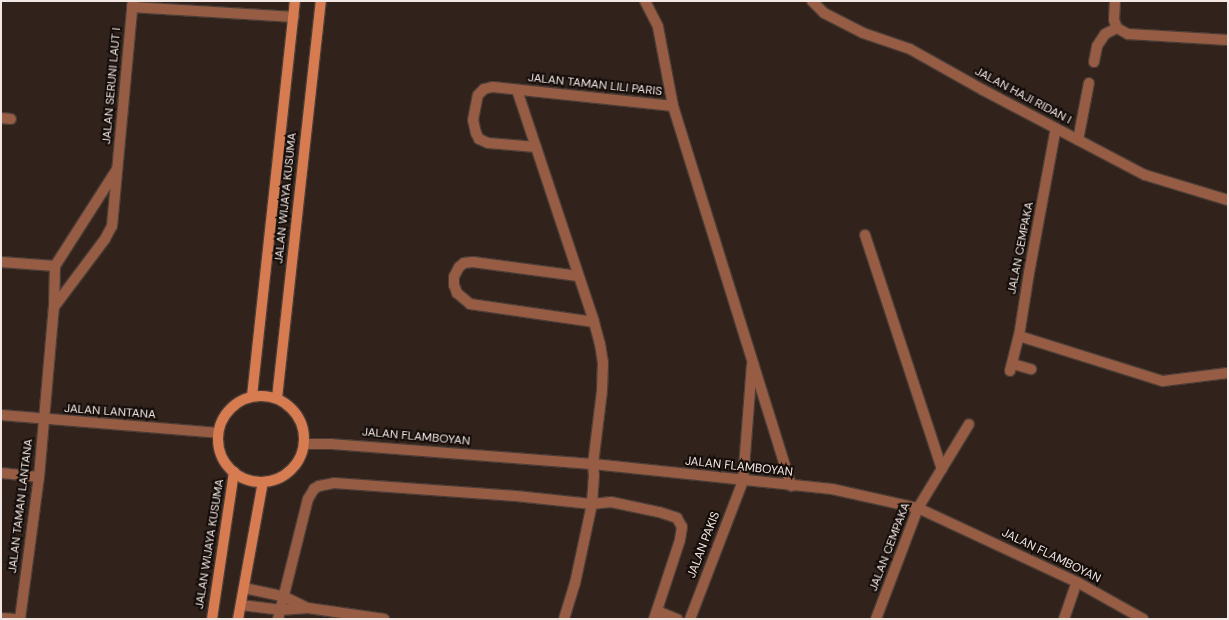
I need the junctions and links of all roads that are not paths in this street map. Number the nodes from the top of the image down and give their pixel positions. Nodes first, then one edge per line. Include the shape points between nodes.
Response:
1 (296, 1) edge
2 (321, 1) edge
3 (645, 1) edge
4 (812, 1) edge
5 (1115, 1) edge
6 (132, 4) edge
7 (294, 17) junction
8 (1117, 28) junction
9 (1228, 40) edge
10 (1094, 62) dead end
11 (1089, 83) dead end
12 (517, 90) junction
13 (674, 106) junction
14 (1056, 128) junction
15 (1078, 140) junction
16 (536, 147) junction
17 (118, 168) junction
18 (1228, 200) edge
19 (865, 235) dead end
20 (1, 262) edge
21 (55, 266) junction
22 (578, 276) junction
23 (54, 307) junction
24 (594, 322) junction
25 (1019, 336) junction
26 (752, 360) junction
27 (1031, 369) dead end
28 (1228, 373) edge
29 (252, 396) junction
30 (277, 398) junction
31 (1, 416) edge
32 (45, 420) junction
33 (969, 424) dead end
34 (218, 433) junction
35 (304, 444) junction
36 (593, 464) junction
37 (942, 469) junction
38 (234, 472) junction
39 (1, 474) edge
40 (39, 477) junction
41 (743, 481) junction
42 (263, 482) junction
43 (791, 486) junction
44 (592, 504) junction
45 (918, 508) junction
46 (1077, 582) junction
47 (244, 588) junction
48 (283, 596) junction
49 (241, 605) junction
50 (308, 608) junction
51 (279, 614) edge
52 (655, 615) edge
53 (1, 618) edge
54 (14, 619) edge
55 (20, 619) edge
56 (212, 619) edge
57 (238, 619) edge
58 (384, 619) edge
59 (564, 619) edge
60 (677, 619) edge
61 (690, 619) edge
62 (876, 619) edge
63 (1064, 619) edge
64 (1143, 619) edge

1 - 7 street, JALAN WIJAYA KUSUMA
2 - 30 street, JALAN WIJAYA KUSUMA
3 - 13 street via 658,27
4 - 14 street, JALAN HAJI RIDAN I via 824,13 863,33 910,48
5 - 8 street via 1114,20
6 - 7 street, JALAN SERUNI LAUT I
6 - 17 street, JALAN SERUNI LAUT I
7 - 29 street, JALAN WIJAYA KUSUMA
8 - 9 street via 1128,34
8 - 10 street via 1105,34 1098,46
11 - 15 street
12 - 13 street, JALAN TAMAN LILI PARIS
12 - 16 street, JALAN TAMAN LILI PARIS
12 - 16 street via 493,87 478,95 473,120 476,133 479,139 488,143
13 - 26 street, JALAN TAMAN LILI PARIS
14 - 15 street, JALAN HAJI RIDAN I
14 - 25 street, JALAN CEMPAKA
15 - 18 street, JALAN HAJI RIDAN I via 1145,175
16 - 22 street, JALAN TAMAN LILI PARIS
17 - 21 street, JALAN SERUNI LAUT I
17 - 23 street, JALAN SERUNI LAUT I via 112,226
19 - 37 street
20 - 21 street
21 - 23 street
22 - 24 street, JALAN TAMAN LILI PARIS
22 - 24 street via 473,262 464,263 459,267 454,277 454,285 457,293 470,304
23 - 32 street
24 - 36 street, JALAN TAMAN LILI PARIS via 603,362
25 - 27 street, JALAN CEMPAKA via 1011,367
25 - 28 street via 1163,381
26 - 41 street, JALAN TAMAN LILI PARIS
26 - 43 street, JALAN TAMAN LILI PARIS
29 - 30 street
29 - 34 street via 239,401 229,410 222,420
30 - 35 street via 287,404 301,422
31 - 32 street, JALAN LANTANA
32 - 34 street, JALAN LANTANA
32 - 40 street, JALAN TAMAN LANTANA
33 - 37 street, JALAN CEMPAKA
34 - 38 street via 220,451
35 - 36 street, JALAN FLAMBOYAN
35 - 42 street via 299,461 291,470 280,478
36 - 41 street, JALAN FLAMBOYAN
36 - 44 street, JALAN TAMAN LILI PARIS
37 - 45 street, JALAN CEMPAKA
38 - 42 street via 248,480
38 - 56 street, JALAN WIJAYA KUSUMA
39 - 40 street
40 - 55 street, JALAN TAMAN LANTANA
41 - 43 street, JALAN FLAMBOYAN
41 - 61 street, JALAN PAKIS
42 - 47 street
43 - 45 street, JALAN FLAMBOYAN via 832,489
44 - 48 street via 516,496 325,483 314,489 308,499
44 - 52 street via 611,502 658,512 677,518 680,522 680,540
44 - 59 street, JALAN TAMAN LILI PARIS via 575,583
45 - 46 street, JALAN FLAMBOYAN
45 - 62 street, JALAN CEMPAKA
46 - 63 street
46 - 64 street, JALAN FLAMBOYAN
47 - 48 street
47 - 49 street
48 - 50 street
48 - 51 street
49 - 51 street
49 - 57 street
50 - 51 street
50 - 58 street
52 - 60 street
53 - 54 street

